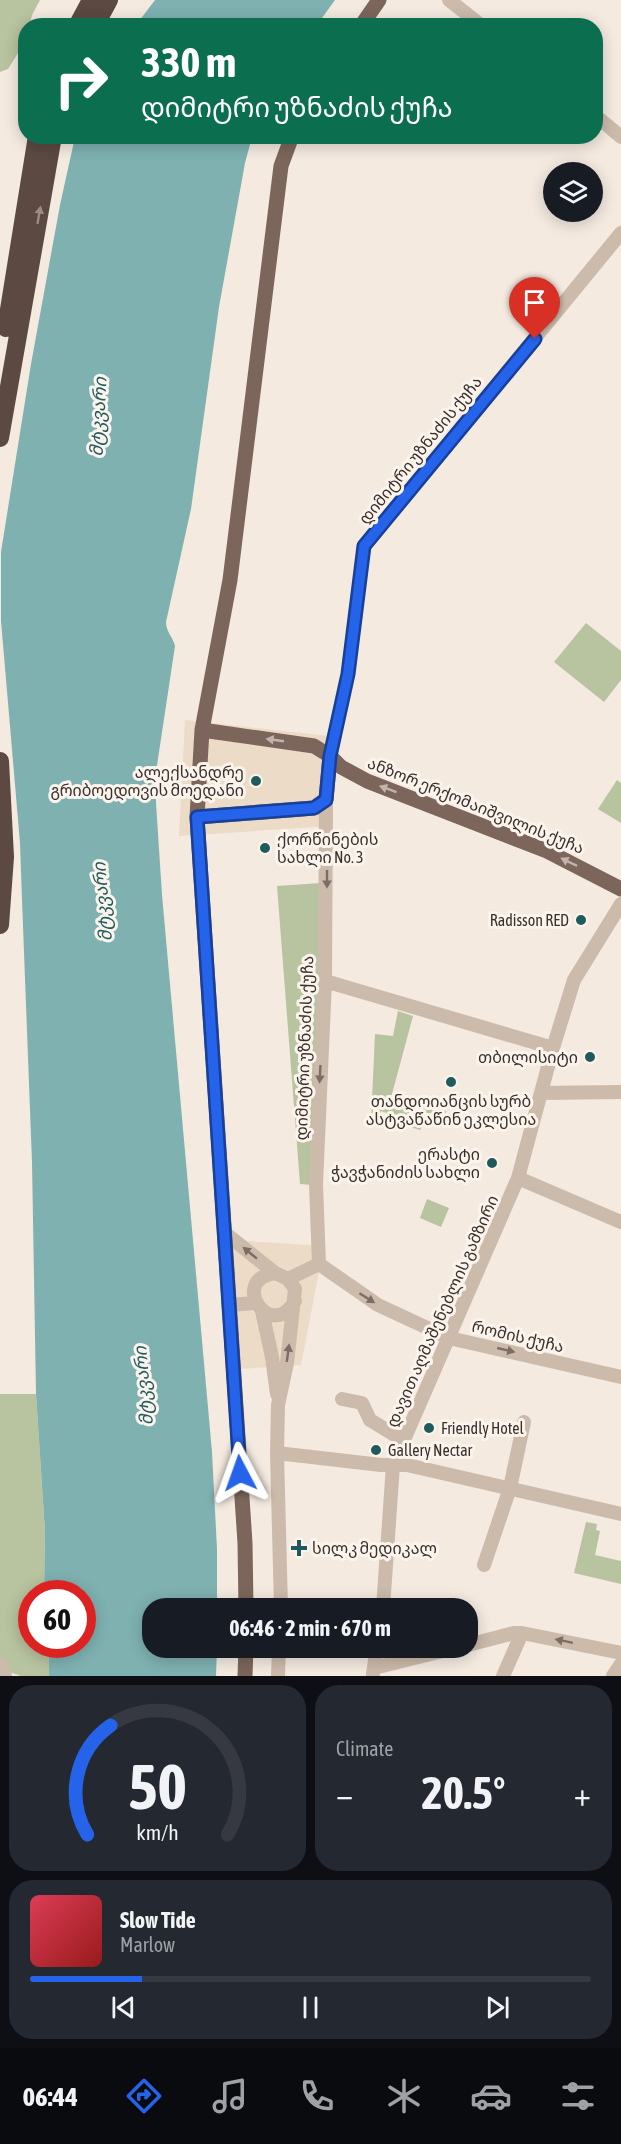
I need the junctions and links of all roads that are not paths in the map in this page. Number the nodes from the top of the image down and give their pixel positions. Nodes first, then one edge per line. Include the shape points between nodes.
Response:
1 (91, 0) edge
2 (110, 0) edge
3 (379, 0) edge
4 (449, 0) edge
5 (81, 18) edge
6 (100, 18) edge
7 (367, 18) edge
8 (472, 18) edge
9 (603, 122) edge
10 (621, 136) edge
11 (36, 144) edge
12 (52, 144) edge
13 (289, 144) edge
14 (621, 233) edge
15 (0, 362) edge
16 (0, 438) edge
17 (202, 730) junction
18 (330, 756) junction
19 (0, 761) edge
20 (349, 772) junction
21 (327, 794) junction
22 (197, 817) junction
23 (621, 889) edge
24 (621, 904) edge
25 (0, 925) edge
26 (325, 981) junction
27 (553, 1048) junction
28 (621, 1092) edge
29 (541, 1093) junction
30 (518, 1178) junction
31 (621, 1222) edge
32 (225, 1233) junction
33 (319, 1264) junction
34 (282, 1276) junction
35 (294, 1301) junction
36 (229, 1305) junction
37 (259, 1307) junction
38 (449, 1338) junction
39 (621, 1377) edge
40 (342, 1399) dead end
41 (279, 1405) junction
42 (524, 1422) dead end
43 (403, 1440) junction
44 (277, 1453) junction
45 (393, 1465) junction
46 (510, 1488) junction
47 (621, 1514) edge
48 (484, 1565) dead end
49 (246, 1598) edge
50 (281, 1598) edge
51 (384, 1598) edge
52 (522, 1633) junction
53 (478, 1642) edge
54 (621, 1653) edge
55 (245, 1658) edge
56 (279, 1658) edge
57 (421, 1658) edge
58 (0, 1664) edge
59 (621, 1664) edge
60 (373, 1672) edge
61 (4, 1676) edge
62 (244, 1676) edge
63 (278, 1676) edge
64 (502, 1676) edge
65 (613, 1676) edge

1 - 5 highway
2 - 6 highway
3 - 7 main road
4 - 8 street
9 - 10 street
11 - 15 highway
16 -> 12 highway
13 - 17 main road via 281,166 230,580
14 - 18 street, დიმიტრი უზნაძის ქუჩა via 364,546 348,674
18 -> 17 main road, ანზორ ერქომაიშვილის ქუჩა via 304,744
17 - 22 main road
18 - 20 main road, ანზორ ერქომაიშვილის ქუჩა
18 - 21 main road, დიმიტრი უზნაძის ქუჩა
19 - 25 highway via 5,857
20 - 21 main road, ანზორ ერქომაიშვილის ქუჩა
23 -> 20 main road, ანზორ ერქომაიშვილის ქუჩა via 547,851
21 - 22 main road via 314,808
21 -> 26 street, დიმიტრი უზნაძის ქუჩა
22 - 32 main road
24 - 27 street, დავით აღმაშენებლის გამზირი via 574,980
26 - 27 street
26 -> 33 street, დიმიტრი უზნაძის ქუჩა via 316,1184
27 - 29 street, დავით აღმაშენებლის გამზირი
28 - 29 street
29 - 30 street, დავით აღმაშენებლის გამზირი
30 - 31 street
30 - 38 street, დავით აღმაშენებლის გამზირი
34 -> 32 street
32 - 36 main road
33 - 34 street
33 -> 38 street, რომის ქუჩა via 387,1310
34 - 35 street via 295,1289
34 - 37 street via 264,1276 259,1280 254,1291
35 - 37 street via 280,1314
41 -> 35 street
36 - 37 street
36 - 49 main road
37 - 41 street
38 -> 39 street, რომის ქუჩა
38 - 43 street, დავით აღმაშენებლის გამზირი
40 - 43 street via 362,1403 370,1420
41 - 44 street
42 - 46 street
43 - 45 street, დავით აღმაშენებლის გამზირი
44 - 45 street
44 - 50 street
45 - 46 street
45 - 51 street, დავით აღმაშენებლის გამზირი
46 - 47 street
46 - 48 street
52 - 53 street
54 -> 52 street
52 - 64 street
55 - 62 main road
56 - 63 street
57 - 60 street
58 - 61 street
59 - 65 street

